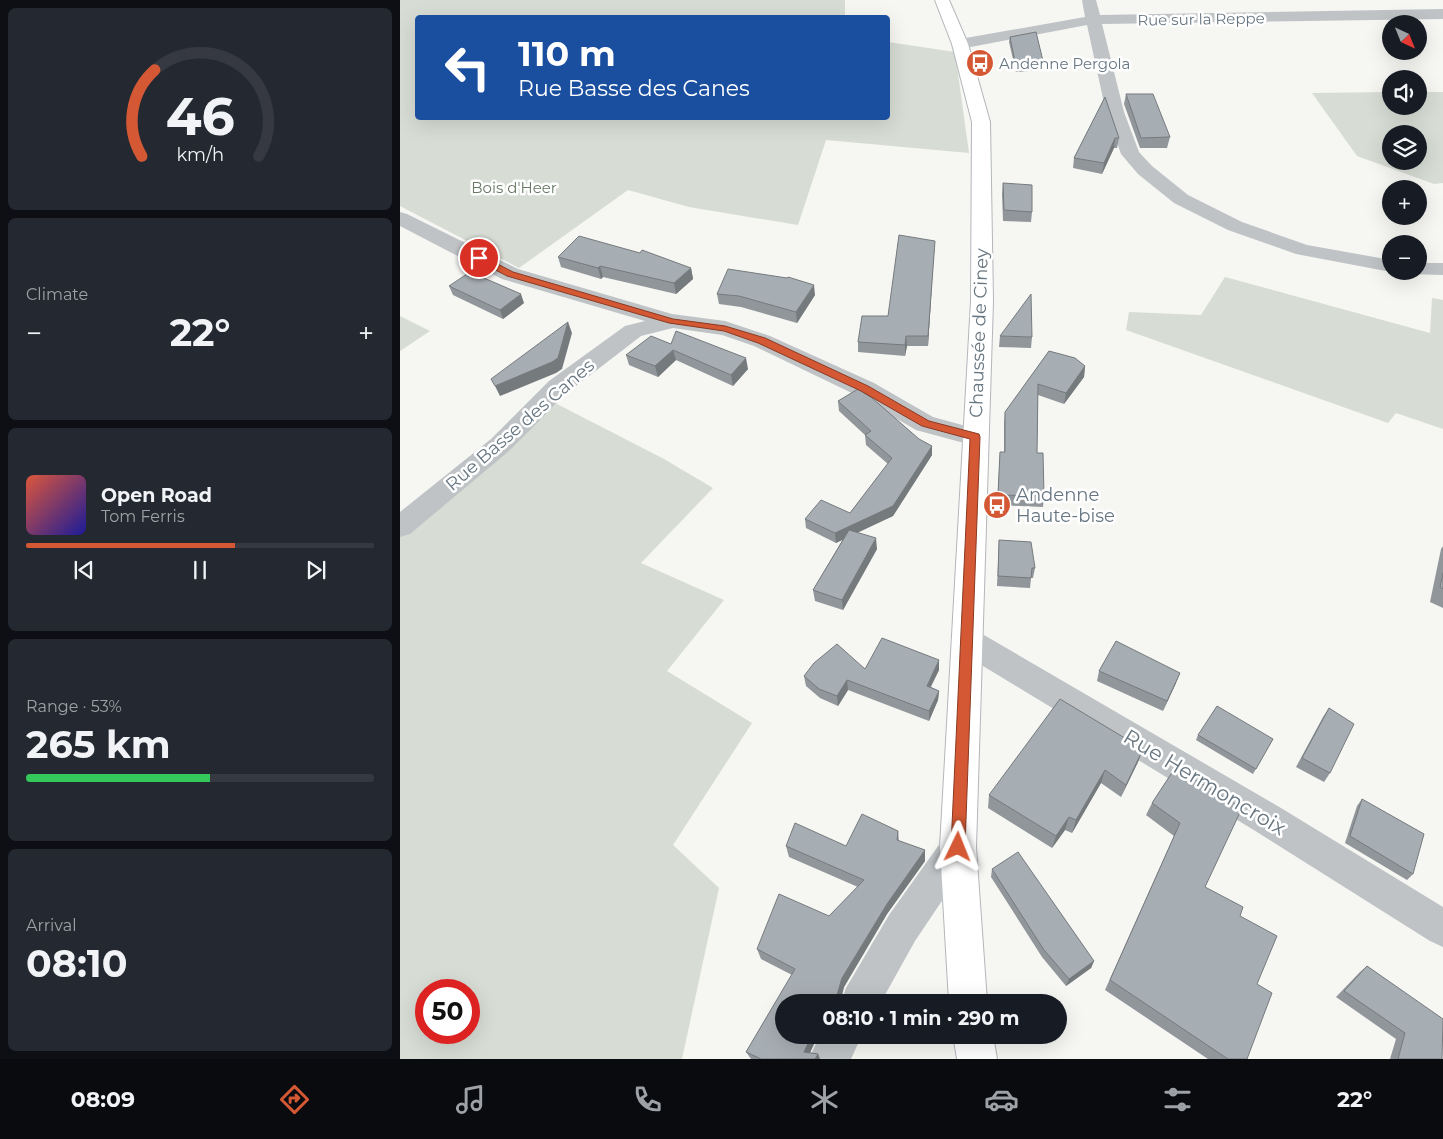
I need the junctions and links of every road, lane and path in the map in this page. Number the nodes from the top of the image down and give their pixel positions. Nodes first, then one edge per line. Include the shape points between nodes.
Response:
1 (942, 0) edge
2 (1089, 0) edge
3 (1443, 14) edge
4 (1092, 20) junction
5 (960, 44) junction
6 (400, 218) edge
7 (1382, 265) edge
8 (1427, 269) edge
9 (1443, 269) edge
10 (673, 321) junction
11 (975, 437) junction
12 (400, 527) edge
13 (966, 640) junction
14 (958, 847) junction
15 (1443, 928) edge
16 (865, 994) edge
17 (967, 994) edge
18 (837, 1044) edge
19 (974, 1044) edge
20 (829, 1059) edge
21 (977, 1059) edge

1 - 5 main road, Chaussée de Ciney
2 - 4 street
3 - 4 street, Rue sur la Reppe
4 - 5 street, Rue sur la Reppe
4 - 7 street via 1115,112 1130,154 1145,170 1202,211 1269,239 1338,258
5 - 11 main road, Chaussée de Ciney via 981,122 982,301
6 - 10 street, Rue Basse des Canes via 510,274
8 - 9 street
10 - 11 street, Rue Basse des Canes via 725,328 762,341 865,389 925,424
10 - 12 street, Rue Basse des Canes via 625,336 558,387 500,445
11 - 13 main road, Chaussée de Ciney
13 - 14 main road, Chaussée de Ciney
13 - 15 street, Rue Hermoncroix via 1269,820
14 - 16 street via 902,928
14 - 17 main road, Chaussée de Ciney
18 - 20 street
19 - 21 main road

